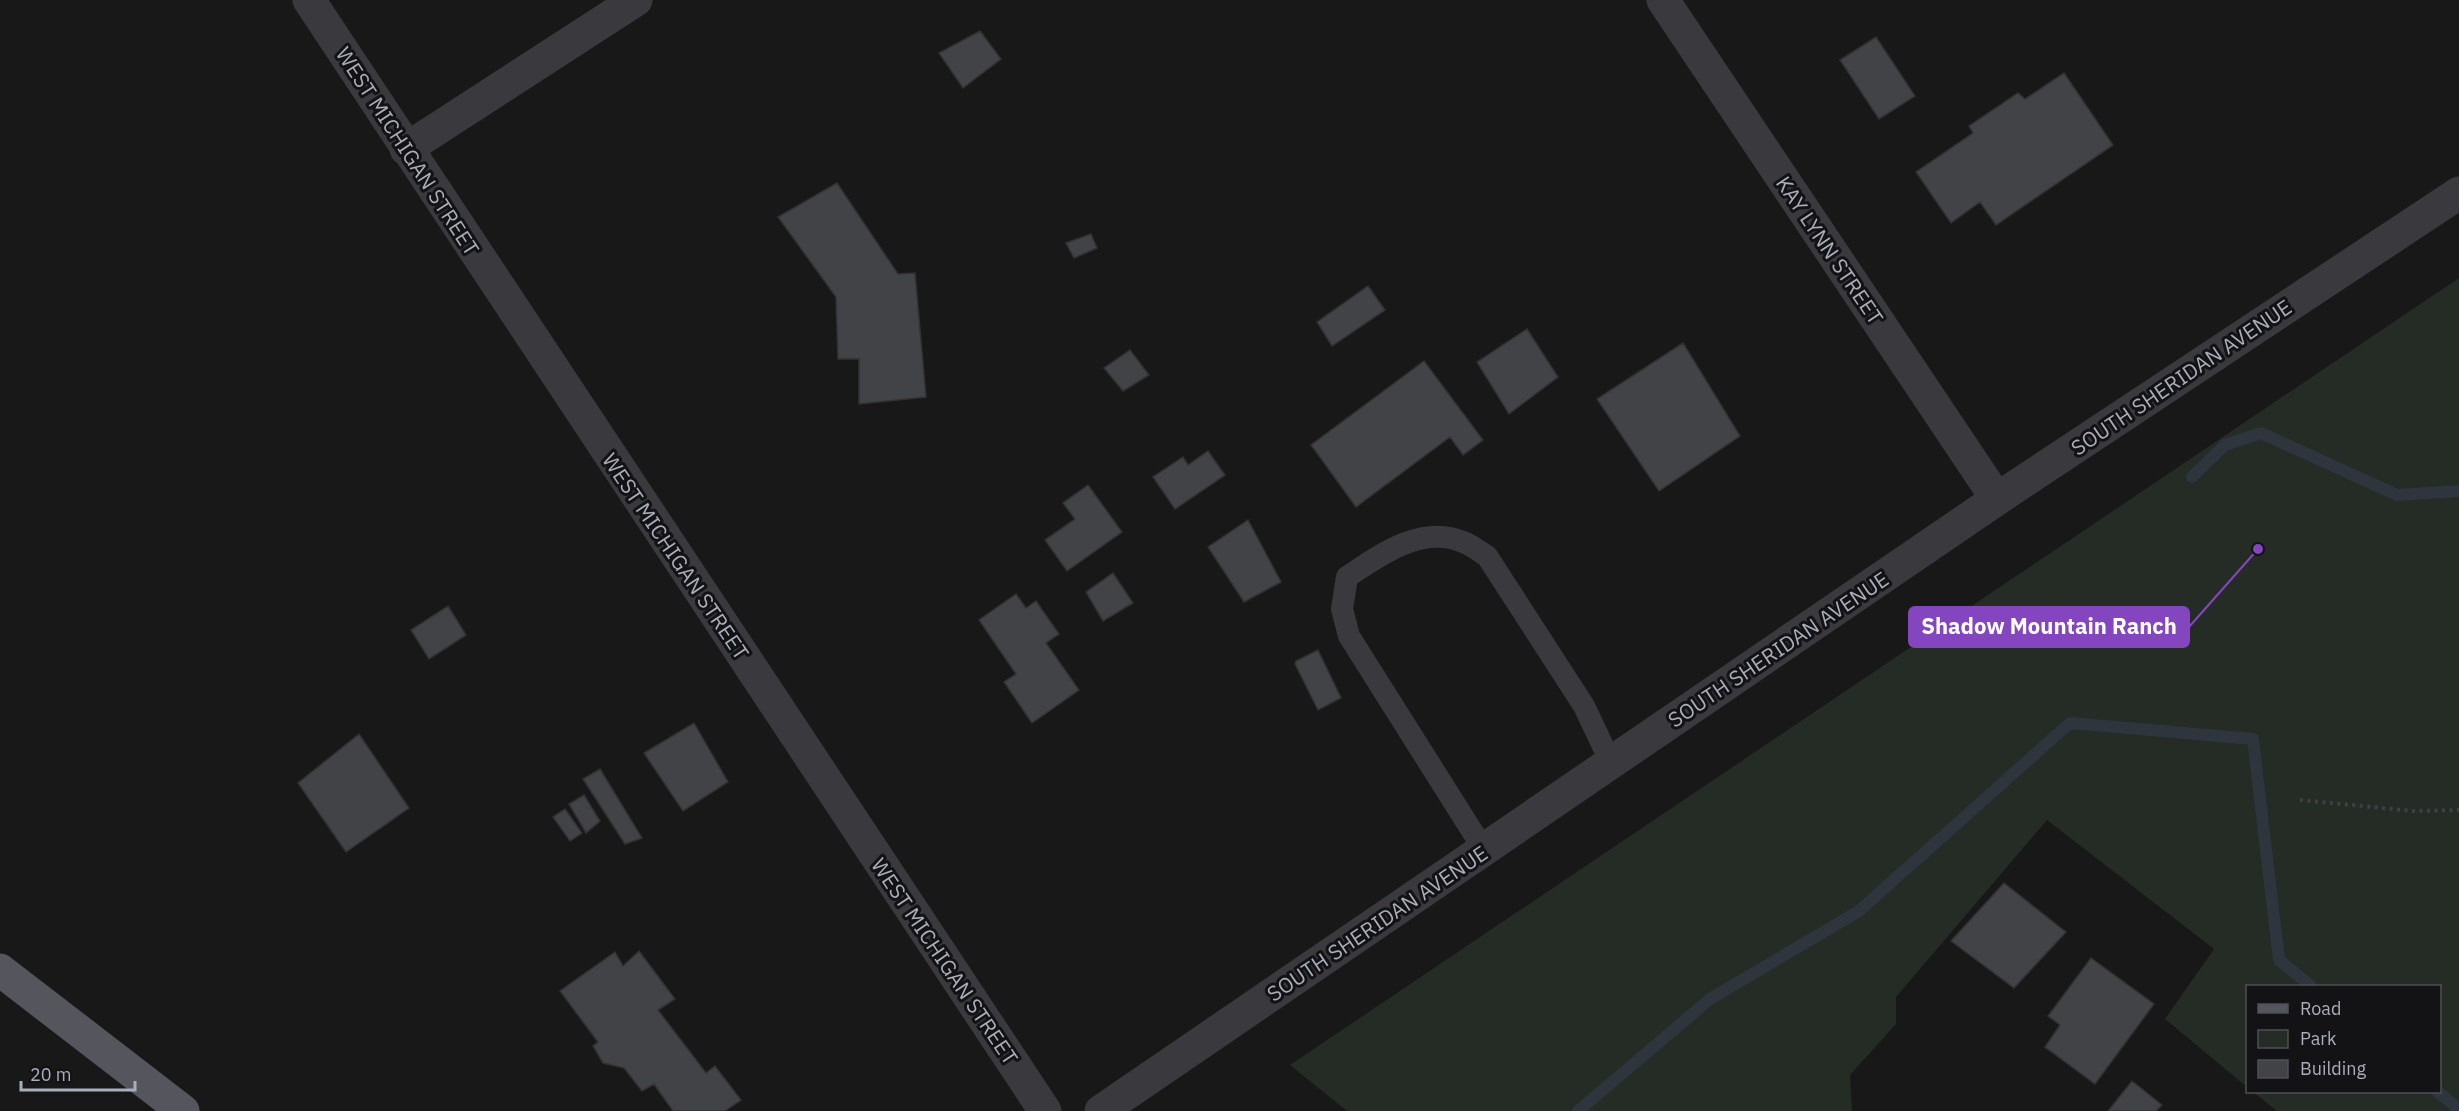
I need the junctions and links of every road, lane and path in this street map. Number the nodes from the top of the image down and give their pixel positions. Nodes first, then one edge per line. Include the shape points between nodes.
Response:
1 (309, 0) edge
2 (636, 0) edge
3 (1663, 0) edge
4 (406, 149) junction
5 (2459, 193) edge
6 (1997, 499) junction
7 (1611, 763) junction
8 (2300, 800) dead end
9 (2459, 810) edge
10 (1484, 850) junction
11 (0, 970) edge
12 (183, 1111) edge
13 (1045, 1111) edge
14 (1101, 1111) edge

1 - 4 street, WEST MICHIGAN STREET
2 - 4 street
3 - 6 street, KAY LYNN STREET
4 - 13 street, WEST MICHIGAN STREET
5 - 6 street, SOUTH SHERIDAN AVENUE
6 - 7 street, SOUTH SHERIDAN AVENUE
7 - 10 street, SOUTH SHERIDAN AVENUE
7 - 10 lane via 1584,706 1487,556 1462,541 1428,535 1381,554 1347,577 1342,609 1349,636
8 - 9 path via 2413,811
10 - 14 street, SOUTH SHERIDAN AVENUE
11 - 12 main road

